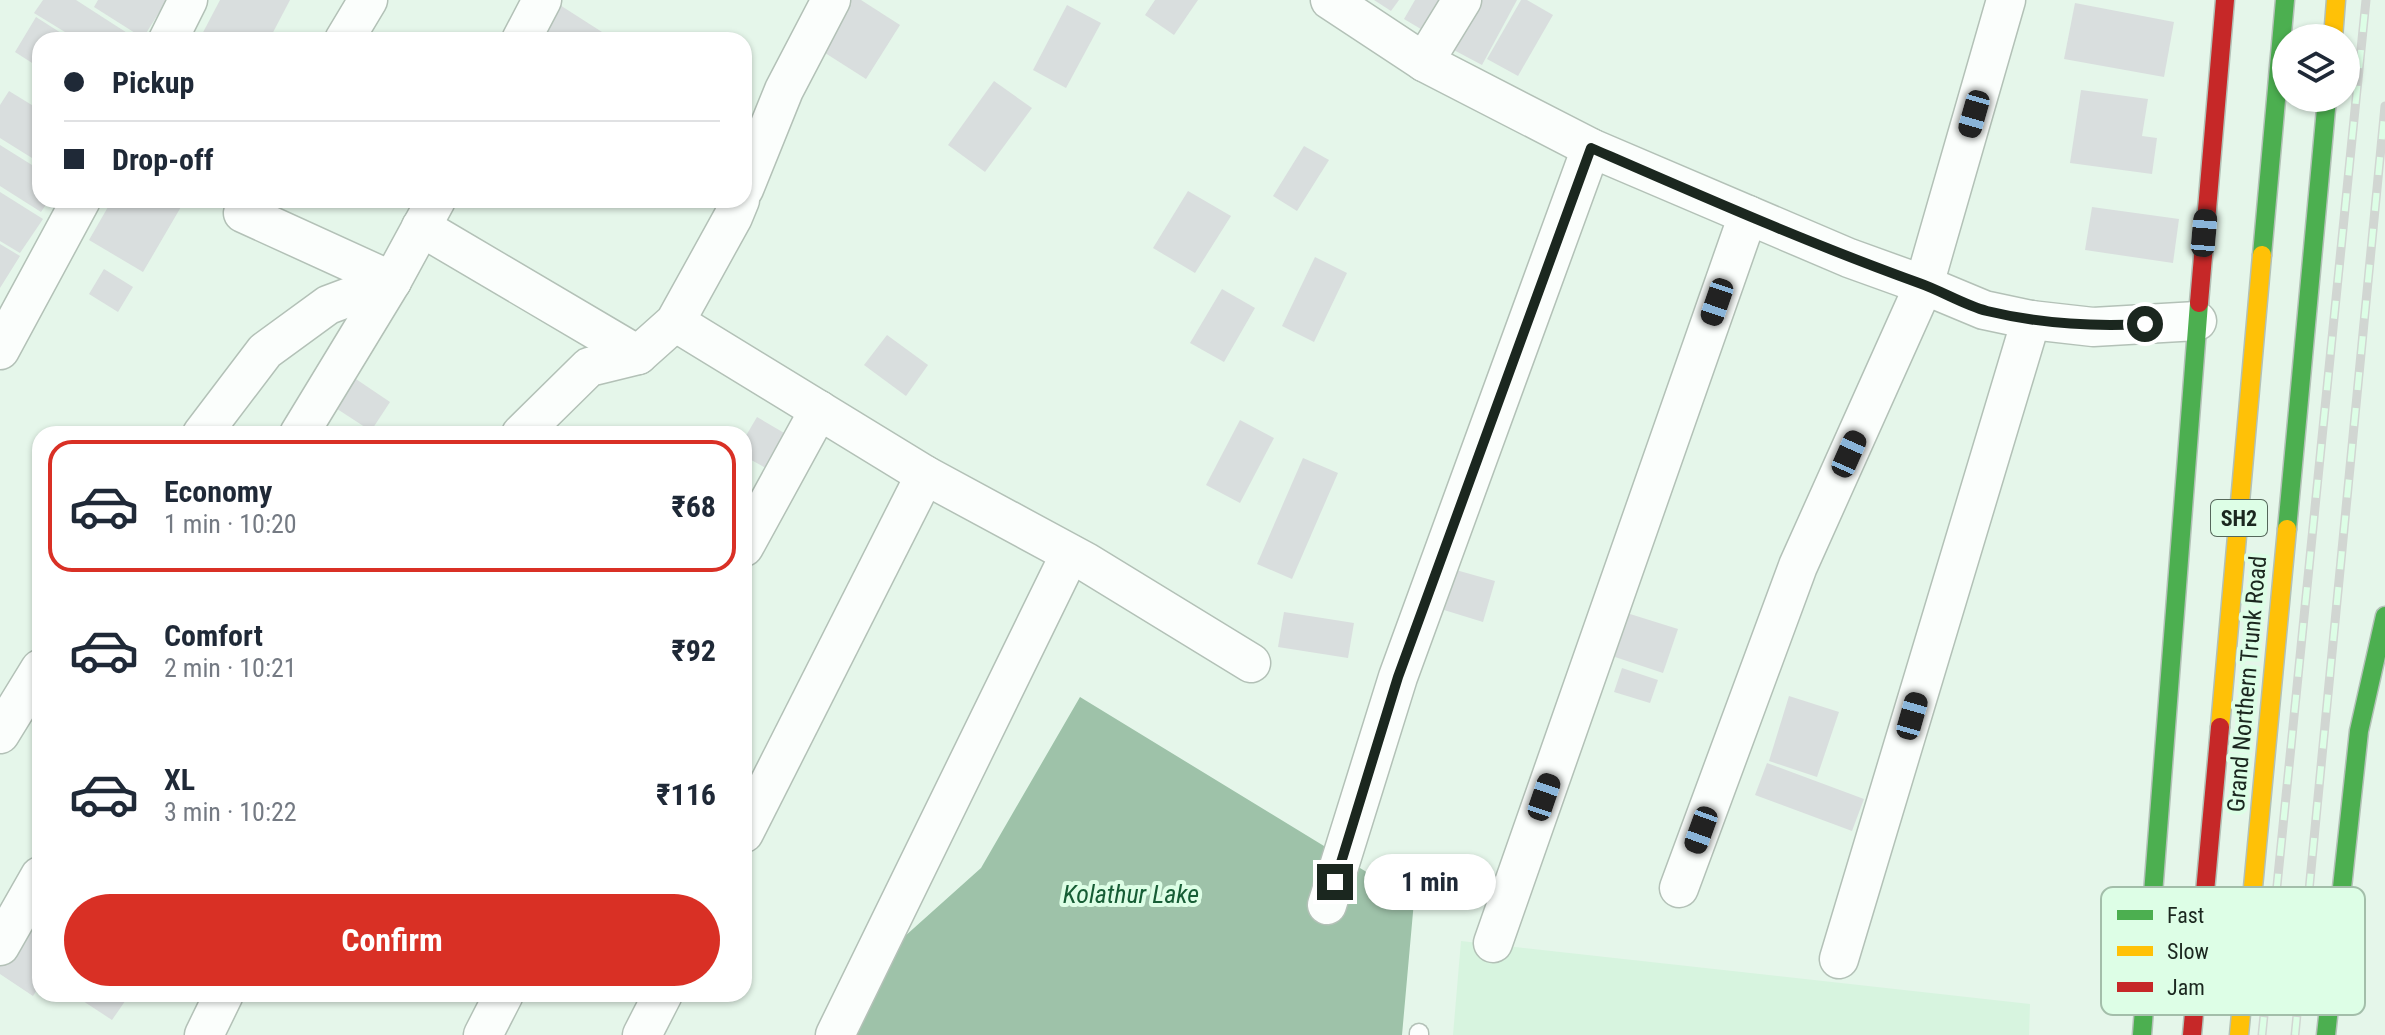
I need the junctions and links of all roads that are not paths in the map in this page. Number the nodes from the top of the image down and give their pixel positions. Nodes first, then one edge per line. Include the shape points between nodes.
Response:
1 (188, 0) edge
2 (368, 0) edge
3 (542, 0) edge
4 (831, 0) edge
5 (1330, 0) edge
6 (1462, 0) edge
7 (2006, 0) edge
8 (2225, 0) edge
9 (2285, 0) edge
10 (2336, 0) edge
11 (2334, 24) edge
12 (172, 32) edge
13 (349, 32) edge
14 (525, 32) edge
15 (1424, 62) junction
16 (2326, 112) edge
17 (1591, 148) junction
18 (752, 169) edge
19 (77, 208) edge
20 (246, 208) edge
21 (737, 208) edge
22 (428, 214) edge
23 (1748, 215) junction
24 (392, 281) junction
25 (1924, 285) junction
26 (2031, 320) junction
27 (2197, 321) junction
28 (675, 322) junction
29 (0, 350) edge
30 (638, 355) junction
31 (819, 410) junction
32 (208, 426) edge
33 (304, 426) edge
34 (529, 426) edge
35 (925, 475) junction
36 (752, 532) edge
37 (1070, 554) junction
38 (2385, 616) edge
39 (1251, 663) dead end
40 (32, 682) edge
41 (0, 734) edge
42 (752, 817) edge
43 (2153, 887) edge
44 (2205, 887) edge
45 (2253, 887) edge
46 (2342, 887) edge
47 (1679, 888) dead end
48 (32, 890) edge
49 (1327, 905) dead end
50 (1493, 943) dead end
51 (0, 946) edge
52 (1839, 959) dead end
53 (220, 1002) edge
54 (500, 1002) edge
55 (659, 1002) edge
56 (2144, 1015) edge
57 (2194, 1015) edge
58 (2241, 1015) edge
59 (2328, 1015) edge
60 (204, 1035) edge
61 (483, 1035) edge
62 (642, 1035) edge
63 (835, 1035) edge
64 (2142, 1035) edge
65 (2192, 1035) edge
66 (2239, 1035) edge
67 (2326, 1035) edge

1 - 12 street
2 - 13 street
3 - 14 street
4 - 18 street via 784,90
5 - 15 street
6 - 15 street
7 - 25 street
8 - 27 main road
9 - 44 main road, SH2
10 - 11 main road
15 - 17 street
16 - 45 main road, Grand Northern Trunk Road
17 - 23 street
17 - 49 street via 1398,677
19 - 29 street
20 - 24 street via 243,213
21 - 28 street
22 - 24 street
22 - 30 street
23 - 25 street
23 - 50 street
24 - 32 street via 328,305 265,351
24 - 33 street
25 - 26 street via 1984,310
25 - 47 street via 1798,566
26 - 27 street via 2093,327
26 - 52 street
27 - 43 main road
28 - 30 street
28 - 31 street
30 - 34 street via 589,367
31 - 35 street
31 - 36 street
35 - 37 street
35 - 42 street
37 - 39 street
37 - 63 street
38 - 46 main road via 2359,731
40 - 41 street
48 - 51 street
53 - 60 street
54 - 61 street
55 - 62 street
56 - 64 main road
57 - 65 main road, SH2
58 - 66 main road, Grand Northern Trunk Road
59 - 67 main road

